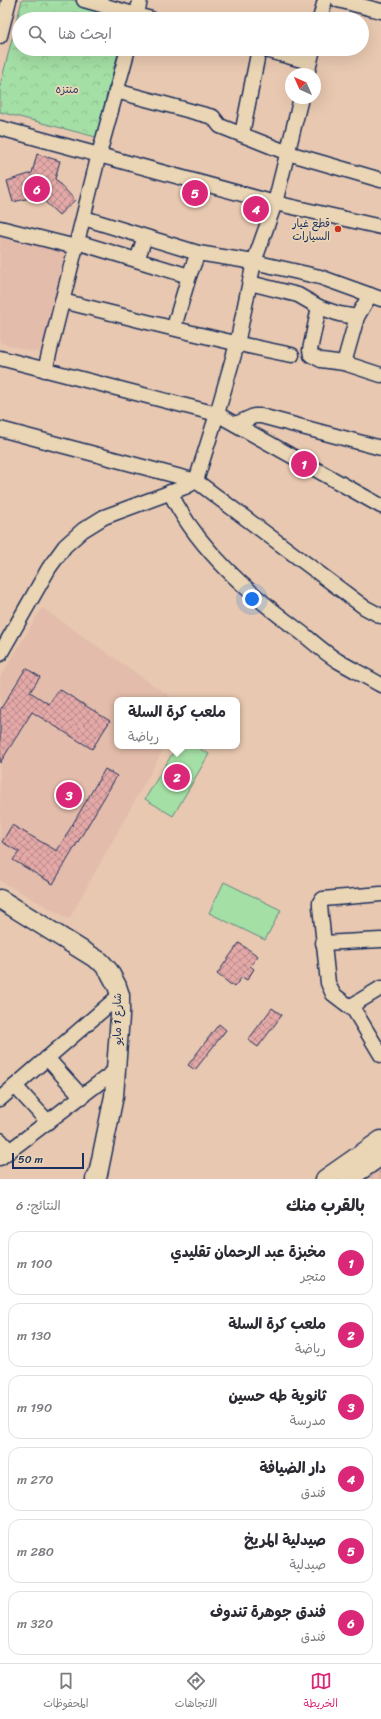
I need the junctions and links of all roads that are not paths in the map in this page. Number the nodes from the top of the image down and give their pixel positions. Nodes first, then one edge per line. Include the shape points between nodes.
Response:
1 (9, 0) edge
2 (84, 0) edge
3 (140, 0) edge
4 (325, 0) edge
5 (338, 0) edge
6 (381, 11) edge
7 (121, 12) edge
8 (137, 12) edge
9 (322, 12) edge
10 (0, 36) edge
11 (126, 56) edge
12 (259, 56) edge
13 (287, 56) edge
14 (310, 62) edge
15 (116, 91) junction
16 (300, 104) edge
17 (0, 128) edge
18 (242, 134) junction
19 (288, 153) junction
20 (99, 154) junction
21 (381, 180) edge
22 (275, 203) junction
23 (84, 218) junction
24 (381, 227) edge
25 (0, 228) edge
26 (145, 237) junction
27 (76, 244) junction
28 (198, 253) junction
29 (137, 260) junction
30 (254, 262) junction
31 (189, 276) junction
32 (250, 283) junction
33 (376, 297) edge
34 (62, 301) junction
35 (319, 306) junction
36 (357, 317) junction
37 (174, 327) junction
38 (236, 344) junction
39 (292, 355) dead end
40 (0, 358) edge
41 (344, 363) junction
42 (45, 370) junction
43 (381, 375) edge
44 (217, 414) junction
45 (236, 424) junction
46 (0, 429) edge
47 (381, 448) edge
48 (196, 481) junction
49 (170, 492) junction
50 (381, 505) edge
51 (381, 616) edge
52 (0, 654) edge
53 (381, 684) edge
54 (381, 894) edge
55 (0, 899) edge
56 (381, 940) edge
57 (324, 943) junction
58 (381, 988) edge
59 (120, 995) junction
60 (351, 1006) junction
61 (381, 1055) edge
62 (47, 1058) junction
63 (116, 1070) junction
64 (15, 1086) junction
65 (82, 1097) junction
66 (0, 1099) edge
67 (48, 1122) junction
68 (0, 1140) edge
69 (381, 1140) edge
70 (5, 1155) edge
71 (381, 1156) edge
72 (98, 1178) edge
73 (325, 1179) edge
74 (348, 1179) edge

1 - 10 street
2 - 7 street
3 - 8 street
4 - 9 street
5 - 6 street
11 - 15 street
12 - 18 street
13 - 14 street
15 - 18 street via 213,117 220,126
15 - 20 street
16 - 19 street
17 - 20 street
18 - 19 street
19 - 21 street
19 - 22 street
20 - 22 street
20 - 23 street
22 - 24 street
22 - 30 street
23 - 26 street
23 - 27 street
25 - 27 street
26 - 28 street
26 - 29 street
27 - 29 street
27 - 34 street
28 - 30 street
28 - 31 street
29 - 31 street
30 - 32 street
30 - 33 street via 320,277
31 - 37 street
32 - 35 street via 298,295
32 - 38 street
33 - 36 street
34 - 37 street
34 - 42 street
35 - 36 street via 339,314
35 - 41 street via 311,355 321,360
36 - 41 street
37 - 38 street
38 - 39 street
38 - 44 street
40 - 42 street
41 - 43 street
42 - 44 street
44 - 45 street
44 - 48 street
45 - 47 street via 254,416 261,416
45 - 50 street
46 - 48 street
48 - 49 street
48 - 51 street via 364,607
49 - 52 street via 104,517 83,530 65,546 49,568
49 - 53 street via 184,520 203,545 248,589 277,615 337,660
54 - 57 street via 323,899 320,902
55 - 59 main road, شارع 1 مايو via 101,962 111,974
56 - 57 street
57 - 60 street via 330,990
58 - 60 street
59 - 62 street
59 - 63 main road, شارع 1 مايو
60 - 61 street
62 - 64 street
62 - 65 street
63 - 65 street
63 - 72 main road, شارع 1 مايو via 114,1096
64 - 66 street
64 - 67 street
65 - 67 street
67 - 70 street
68 - 70 street
69 - 73 main road
71 - 74 main road

